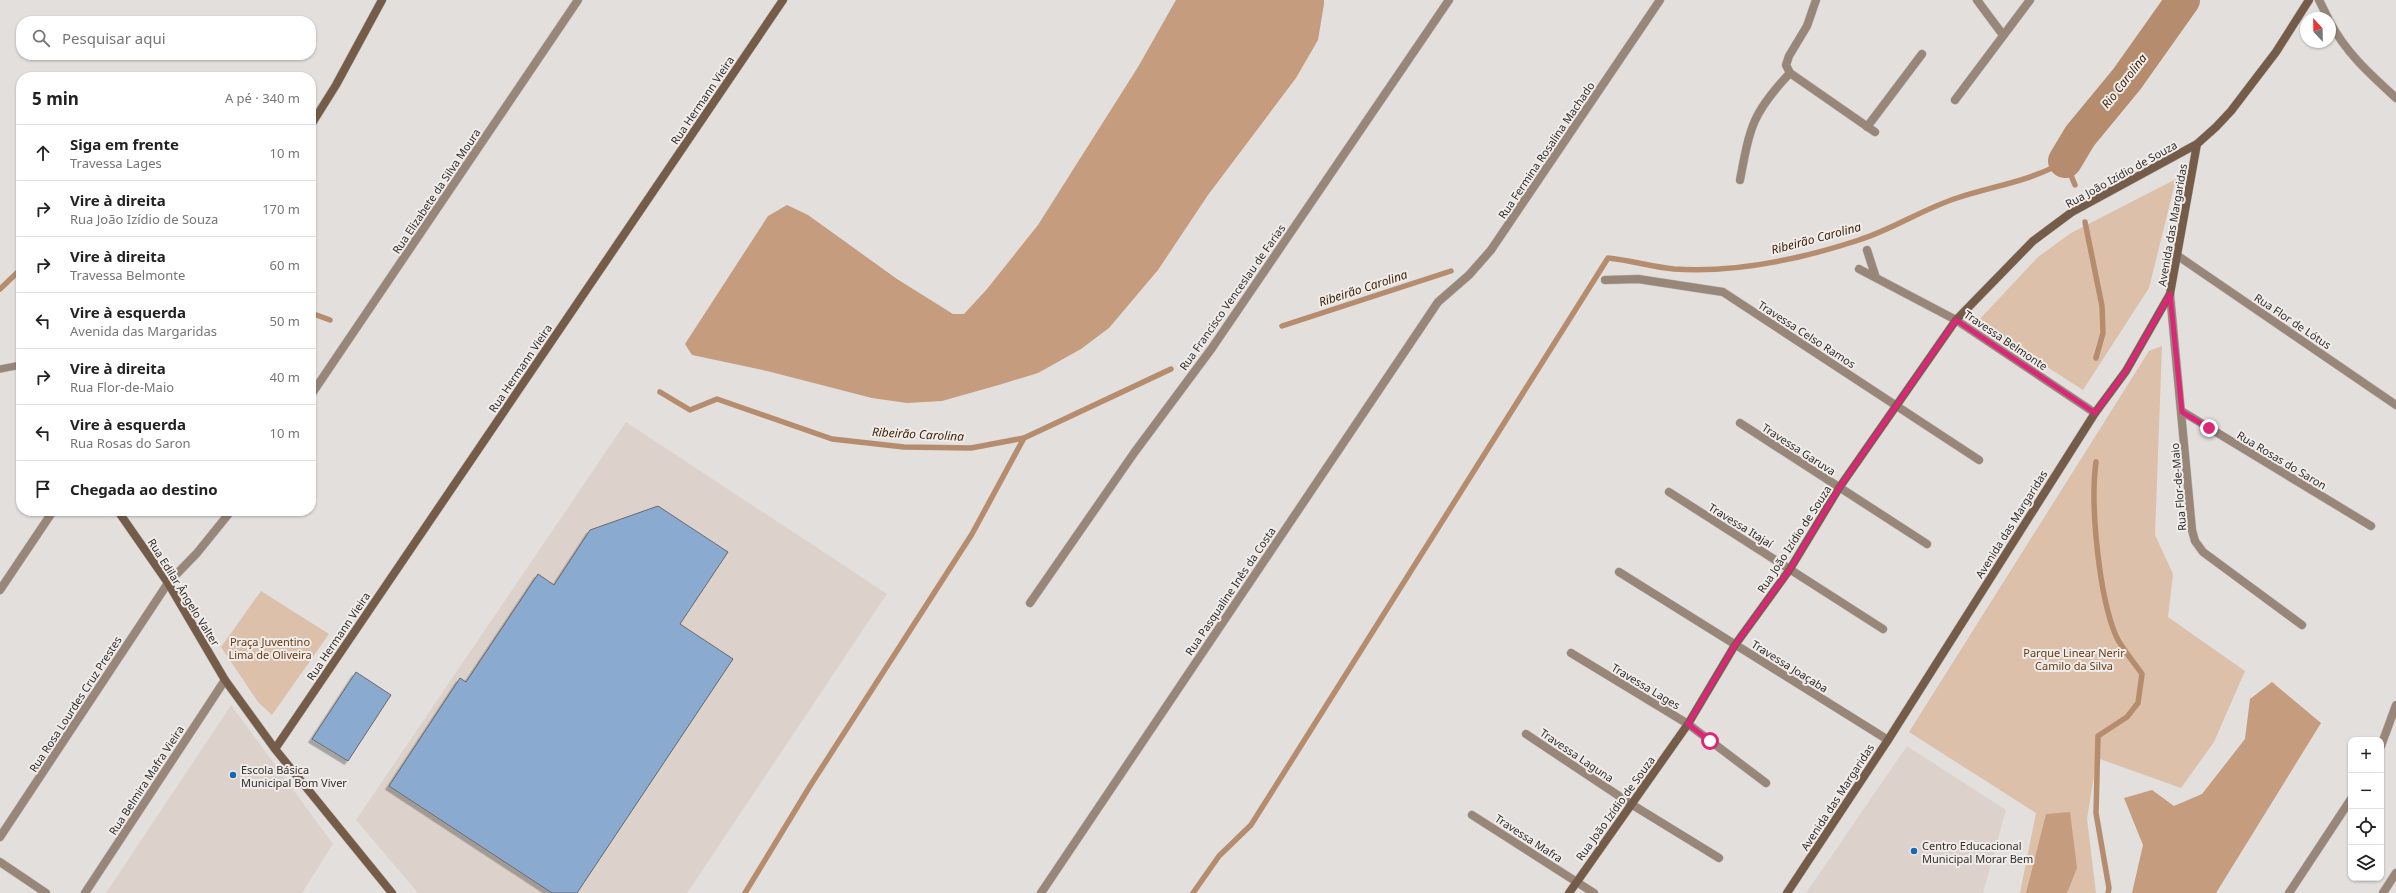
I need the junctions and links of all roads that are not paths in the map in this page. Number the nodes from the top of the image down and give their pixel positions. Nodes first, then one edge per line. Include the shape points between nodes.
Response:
1 (382, 0) edge
2 (578, 0) edge
3 (783, 0) edge
4 (1449, 0) edge
5 (1660, 0) edge
6 (1816, 0) edge
7 (1977, 0) edge
8 (2030, 0) edge
9 (2309, 0) edge
10 (2320, 0) edge
11 (2325, 12) edge
12 (2336, 33) edge
13 (2003, 35) junction
14 (1922, 54) dead end
15 (1790, 73) junction
16 (2396, 98) edge
17 (1955, 100) dead end
18 (316, 117) edge
19 (1867, 127) junction
20 (1875, 132) dead end
21 (2197, 144) junction
22 (1740, 180) dead end
23 (1867, 250) dead end
24 (2178, 256) junction
25 (1859, 269) dead end
26 (1876, 278) junction
27 (1605, 280) dead end
28 (2170, 294) junction
29 (1438, 302) joint
30 (1956, 320) junction
31 (16, 366) edge
32 (0, 369) edge
33 (316, 388) edge
34 (1896, 405) junction
35 (2396, 405) edge
36 (2182, 412) junction
37 (2095, 413) junction
38 (1740, 423) dead end
39 (1979, 460) dead end
40 (1839, 488) junction
41 (1669, 492) dead end
42 (50, 516) edge
43 (121, 516) edge
44 (227, 516) edge
45 (2370, 526) dead end
46 (1927, 544) dead end
47 (1790, 569) junction
48 (1619, 572) dead end
49 (168, 583) junction
50 (0, 590) edge
51 (1030, 603) dead end
52 (2302, 625) dead end
53 (1883, 629) dead end
54 (1735, 645) junction
55 (1571, 653) dead end
56 (225, 680) junction
57 (2396, 705) edge
58 (1688, 724) junction
59 (1526, 734) dead end
60 (2384, 738) edge
61 (1888, 740) junction
62 (275, 749) junction
63 (1766, 783) dead end
64 (1631, 804) junction
65 (2348, 804) edge
66 (1472, 815) dead end
67 (0, 837) edge
68 (1719, 858) dead end
69 (0, 862) edge
70 (2396, 873) edge
71 (1576, 881) junction
72 (46, 893) edge
73 (85, 893) edge
74 (392, 893) edge
75 (1041, 893) edge
76 (1568, 893) edge
77 (1594, 893) edge
78 (1787, 893) edge
79 (2289, 893) edge
80 (2383, 893) edge

1 - 18 street
2 - 33 street, Rua Elizabete da Silva Moura
3 - 62 street, Rua Hermann Vieira
4 - 51 street, Rua Francisco Venceslau de Farias via 1212,348 1134,453
5 - 29 street, Rua Fermina Rosalina Machado via 1491,250 1469,275
6 - 15 street via 1807,26 1789,56 1786,66
7 - 13 street
8 - 13 street
9 - 21 street, Rua João Izídio de Souza via 2276,52 2231,111
10 - 11 street
12 - 16 street via 2356,61
13 - 17 street
14 - 19 street
15 - 19 street
15 - 22 street via 1756,116 1748,137
19 - 20 street
21 - 24 street, Avenida das Margaridas
21 - 30 street, Rua João Izídio de Souza via 2072,212 2033,241
23 - 26 street
24 - 28 street, Avenida das Margaridas
24 - 35 street, Rua Flor de Lótus
25 - 26 street, Travessa Belmonte
26 - 30 street, Travessa Belmonte
27 - 34 street, Travessa Celso Ramos via 1638,279 1723,292
28 - 36 street, Rua Flor-de-Maio
28 - 37 street, Avenida das Margaridas via 2126,371
29 - 75 street, Rua Pasqualine Inês da Costa
30 - 34 street, Rua João Izídio de Souza
30 - 37 street, Travessa Belmonte
31 - 32 lane
34 - 39 street, Travessa Celso Ramos
34 - 40 street, Rua João Izídio de Souza
36 - 45 street, Rua Rosas do Saron
36 - 52 street, Rua Flor-de-Maio via 2195,541 2203,552
37 - 61 street, Avenida das Margaridas
38 - 40 street, Travessa Garuva
40 - 46 street, Travessa Garuva
40 - 47 street, Rua João Izídio de Souza
41 - 47 street, Travessa Itajaí
42 - 50 street
43 - 49 street, Rua Edilar Ângelo Valter
44 - 49 street via 198,553
47 - 53 street, Travessa Itajaí
47 - 54 street, Rua João Izídio de Souza
48 - 54 street, Travessa Joaçaba
49 - 56 street, Rua Edilar Ângelo Valter
49 - 67 street, Rua Rosa Lourdes Cruz Prestes
54 - 58 street, Rua João Izídio de Souza
54 - 61 street, Travessa Joaçaba
55 - 58 street, Travessa Lages
56 - 62 street, Rua Edilar Ângelo Valter
56 - 73 street, Rua Belmira Mafra Vieira
57 - 60 street
58 - 63 street, Travessa Lages
58 - 64 street, Rua João Izídio de Souza
59 - 64 street, Travessa Laguna
61 - 78 street, Avenida das Margaridas
62 - 74 street, Rua Edilar Ângelo Valter
64 - 68 street, Travessa Laguna
64 - 71 street, Rua João Izídio de Souza
65 - 79 street
66 - 71 street, Travessa Mafra
69 - 72 street
70 - 80 street
71 - 76 street, Rua João Izídio de Souza
71 - 77 street, Travessa Mafra

